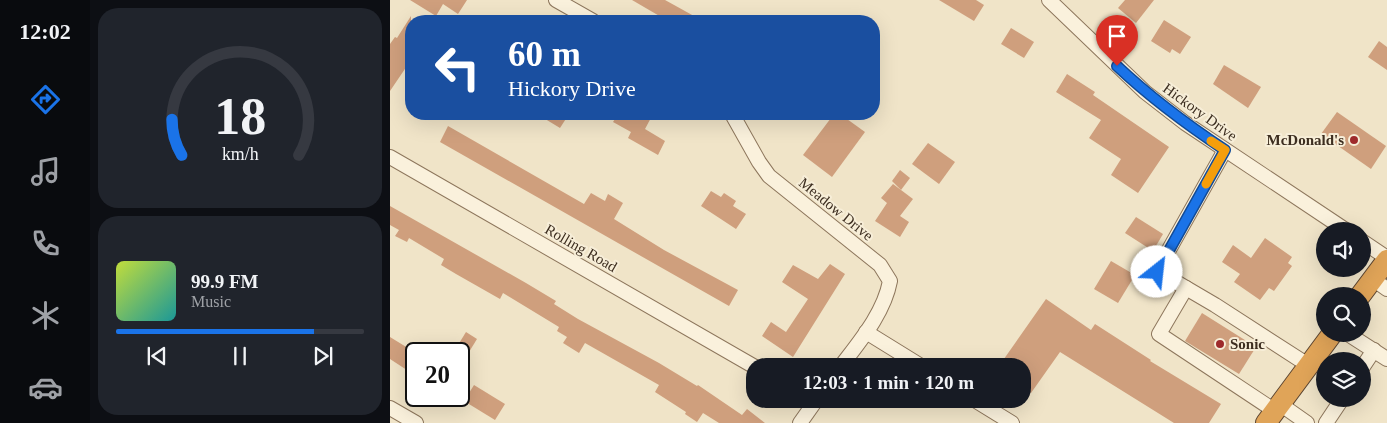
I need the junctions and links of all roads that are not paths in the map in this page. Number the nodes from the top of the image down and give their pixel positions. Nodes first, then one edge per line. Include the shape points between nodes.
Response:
1 (556, 0) edge
2 (1049, 0) edge
3 (582, 15) edge
4 (735, 120) edge
5 (1225, 150) junction
6 (390, 157) edge
7 (1333, 222) edge
8 (1371, 248) edge
9 (1387, 259) edge
10 (1380, 284) edge
11 (1186, 288) junction
12 (866, 332) junction
13 (1326, 342) edge
14 (1361, 342) edge
15 (1374, 350) junction
16 (1371, 354) edge
17 (847, 358) edge
18 (908, 358) edge
19 (1387, 359) edge
20 (746, 362) edge
21 (1308, 366) junction
22 (1337, 407) edge
23 (390, 408) edge
24 (809, 408) edge
25 (988, 408) edge
26 (1273, 413) edge
27 (416, 423) edge
28 (800, 423) edge
29 (1012, 423) edge
30 (1307, 423) edge
31 (1326, 423) edge

1 - 3 street
2 - 5 street, Hickory Drive via 1144,92
4 - 12 street, Meadow Drive via 770,176 880,265 890,281 887,296
5 - 7 street, Hickory Drive
5 - 11 street via 1157,272
6 - 20 street, Rolling Road
8 - 9 street
9 - 10 highway
11 - 21 street
11 - 26 street via 1159,334
12 - 17 street
12 - 18 street
13 - 21 highway
14 - 15 street
15 - 16 street
15 - 19 street
21 - 26 highway
22 - 31 street
23 - 27 street
24 - 28 street
25 - 29 street
26 - 30 street

